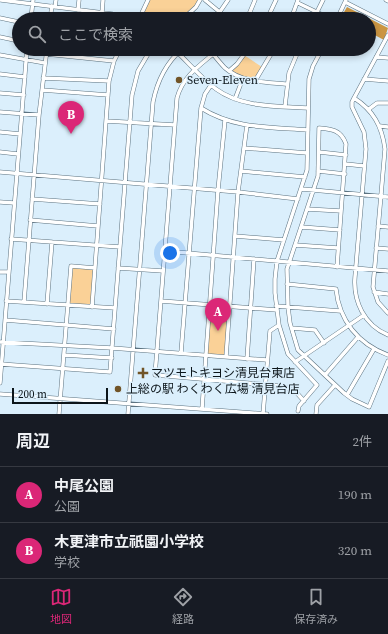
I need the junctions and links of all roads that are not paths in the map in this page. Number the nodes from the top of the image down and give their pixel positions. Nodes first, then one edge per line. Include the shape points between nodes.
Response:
1 (1, 0) edge
2 (33, 0) edge
3 (56, 0) edge
4 (79, 0) edge
5 (103, 0) edge
6 (148, 0) edge
7 (200, 0) edge
8 (205, 0) edge
9 (228, 0) edge
10 (255, 0) edge
11 (276, 0) edge
12 (323, 0) edge
13 (298, 1) edge
14 (345, 1) edge
15 (32, 5) junction
16 (53, 7) junction
17 (78, 10) junction
18 (32, 12) edge
19 (52, 12) edge
20 (94, 12) edge
21 (102, 12) edge
22 (142, 12) edge
23 (191, 12) edge
24 (219, 12) edge
25 (221, 12) edge
26 (250, 12) edge
27 (270, 12) edge
28 (294, 12) edge
29 (317, 12) joint
30 (340, 12) edge
31 (366, 12) edge
32 (0, 18) edge
33 (376, 18) edge
34 (12, 21) edge
35 (388, 24) edge
36 (388, 35) edge
37 (0, 37) edge
38 (12, 40) edge
39 (0, 55) edge
40 (26, 56) edge
41 (46, 56) edge
42 (65, 56) edge
43 (116, 56) edge
44 (147, 56) edge
45 (175, 56) edge
46 (181, 56) edge
47 (211, 56) edge
48 (215, 56) edge
49 (243, 56) edge
50 (270, 56) edge
51 (295, 56) edge
52 (318, 56) edge
53 (376, 57) junction
54 (388, 58) edge
55 (26, 60) junction
56 (114, 61) junction
57 (45, 63) junction
58 (195, 69) junction
59 (229, 71) junction
60 (0, 74) edge
61 (25, 77) junction
62 (43, 78) junction
63 (243, 78) junction
64 (364, 79) junction
65 (255, 81) junction
66 (388, 81) edge
67 (109, 82) junction
68 (287, 84) junction
69 (211, 85) junction
70 (42, 90) junction
71 (0, 93) edge
72 (24, 95) junction
73 (108, 95) junction
74 (354, 98) junction
75 (235, 99) junction
76 (388, 103) edge
77 (285, 106) junction
78 (201, 108) junction
79 (308, 108) junction
80 (369, 109) junction
81 (0, 112) edge
82 (22, 114) junction
83 (39, 115) junction
84 (225, 120) junction
85 (106, 121) junction
86 (130, 122) junction
87 (151, 124) junction
88 (175, 125) junction
89 (247, 125) junction
90 (380, 126) junction
91 (388, 127) edge
92 (308, 130) junction
93 (0, 132) edge
94 (20, 134) junction
95 (244, 148) junction
96 (386, 149) edge
97 (0, 152) edge
98 (319, 152) junction
99 (307, 153) junction
100 (18, 154) junction
101 (346, 155) junction
102 (346, 164) junction
103 (364, 166) junction
104 (383, 169) junction
105 (388, 170) edge
106 (241, 171) junction
107 (318, 171) junction
108 (0, 172) edge
109 (16, 174) junction
110 (345, 174) junction
111 (34, 175) junction
112 (305, 177) junction
113 (102, 181) junction
114 (125, 183) junction
115 (146, 184) junction
116 (170, 186) junction
117 (194, 188) junction
118 (302, 189) junction
119 (218, 190) junction
120 (313, 190) junction
121 (238, 192) junction
122 (343, 193) junction
123 (362, 195) junction
124 (381, 196) junction
125 (388, 197) edge
126 (32, 199) junction
127 (298, 199) junction
128 (0, 202) edge
129 (14, 203) junction
130 (100, 204) junction
131 (307, 209) junction
132 (341, 211) junction
133 (30, 220) junction
134 (98, 226) junction
135 (378, 226) junction
136 (301, 227) junction
137 (388, 227) edge
138 (340, 230) junction
139 (235, 236) junction
140 (11, 239) junction
141 (28, 240) junction
142 (284, 240) junction
143 (52, 242) junction
144 (295, 245) junction
145 (97, 246) junction
146 (120, 247) junction
147 (338, 248) junction
148 (376, 248) junction
149 (388, 249) edge
150 (164, 251) junction
151 (189, 253) junction
152 (213, 256) junction
153 (234, 258) junction
154 (254, 259) junction
155 (277, 261) junction
156 (289, 262) junction
157 (337, 267) junction
158 (95, 268) junction
159 (118, 268) junction
160 (356, 268) junction
161 (139, 269) junction
162 (374, 270) junction
163 (163, 271) junction
164 (388, 271) edge
165 (0, 272) edge
166 (9, 272) junction
167 (287, 284) junction
168 (374, 292) junction
169 (388, 294) edge
170 (6, 300) junction
171 (161, 301) junction
172 (24, 302) junction
173 (185, 302) junction
174 (47, 304) junction
175 (210, 304) junction
176 (68, 305) junction
177 (230, 306) junction
178 (92, 307) junction
179 (251, 307) junction
180 (288, 307) junction
181 (115, 308) junction
182 (276, 308) junction
183 (340, 311) junction
184 (388, 313) edge
185 (364, 315) junction
186 (5, 320) junction
187 (67, 325) junction
188 (279, 325) junction
189 (349, 326) junction
190 (292, 328) junction
191 (114, 329) junction
192 (388, 334) edge
193 (358, 337) junction
194 (2, 342) edge
195 (324, 343) junction
196 (65, 346) junction
197 (112, 348) junction
198 (374, 349) junction
199 (133, 350) junction
200 (157, 352) junction
201 (181, 353) junction
202 (64, 354) junction
203 (206, 355) junction
204 (388, 355) edge
205 (305, 356) junction
206 (226, 357) junction
207 (112, 358) junction
208 (247, 359) junction
209 (267, 360) junction
210 (388, 361) edge
211 (295, 362) junction
212 (1, 364) edge
213 (63, 368) junction
214 (325, 375) junction
215 (204, 380) junction
216 (0, 383) edge
217 (266, 385) junction
218 (335, 385) junction
219 (0, 394) edge
220 (347, 395) junction
221 (60, 398) junction
222 (304, 401) junction
223 (129, 404) junction
224 (200, 409) junction
225 (298, 411) dead end
226 (59, 414) edge
227 (128, 414) edge
228 (198, 414) edge
229 (263, 414) edge
230 (267, 414) edge
231 (316, 414) edge

1 - 15 street
2 - 15 street
3 - 16 street
4 - 17 street
5 - 21 street
6 - 22 street
7 - 23 street
8 - 24 street
9 - 25 street
10 - 26 street
11 - 27 street
12 - 29 street
13 - 28 street
13 - 29 street
14 - 30 street
14 - 31 street
15 - 16 street
15 - 18 street
16 - 17 street
16 - 19 street
17 - 20 street
32 - 34 street
33 - 35 street
36 - 53 street
37 - 38 street
39 - 55 street
40 - 55 street
41 - 57 street
42 - 56 street
43 - 56 street
44 - 86 street via 133,86
45 - 87 street via 160,78 154,98
46 - 58 street
47 - 58 street
48 - 59 street
49 - 59 street
50 - 65 street
51 - 68 street
52 - 79 street via 310,73
53 - 54 street
53 - 64 street
55 - 57 street
55 - 61 street
56 - 67 street
57 - 62 street
58 - 69 street
58 - 88 street via 184,81 179,92
59 - 63 street
60 - 61 street
61 - 72 street
62 - 67 street
62 - 70 street
63 - 65 street
63 - 75 street
64 - 66 street
64 - 74 street
65 - 68 street
67 - 73 street
68 - 77 street
69 - 75 street
69 - 78 street
70 - 73 street
70 - 83 street
71 - 72 street
72 - 82 street
73 - 85 street
74 - 80 street
74 - 103 street via 352,108 365,137
75 - 77 street via 255,104
76 - 80 street via 377,102
77 - 79 street
78 - 84 street
78 - 117 street
79 - 92 street
80 - 90 street
81 - 82 street
82 - 83 street
82 - 94 street
83 - 111 street
84 - 89 street
84 - 119 street
85 - 86 street
85 - 113 street
86 - 87 street
86 - 114 street
87 - 88 street
87 - 115 street
88 - 116 street
89 - 92 street
89 - 95 street
90 - 91 street
90 - 96 street
92 - 99 street
93 - 94 street
94 - 100 street
95 - 99 street
95 - 106 street
96 - 104 street
97 - 100 street
98 - 101 street
98 - 101 street via 319,128 330,128 339,132 345,139
98 - 107 street
99 - 112 street
100 - 109 street
101 - 102 street
102 - 103 street
102 - 110 street
103 - 123 street
104 - 105 street
104 - 124 street
106 - 112 street
106 - 121 street
107 - 110 street
107 - 120 street
108 - 109 street
109 - 111 street
109 - 129 street
110 - 122 street
111 - 113 street
111 - 126 street
112 - 118 street
113 - 114 street
113 - 130 street
114 - 115 street
114 - 146 street
115 - 116 street
115 - 161 street
116 - 117 street
116 - 150 street
117 - 119 street
117 - 151 street
118 - 120 street
118 - 127 street
119 - 121 street
119 - 152 street
120 - 122 street
120 - 131 street
121 - 127 street
121 - 139 street
122 - 123 street
122 - 132 street
123 - 124 street
123 - 160 street
124 - 125 street
124 - 135 street
126 - 130 street
126 - 133 street
127 - 142 street
128 - 129 street
129 - 140 street
130 - 134 street
131 - 132 street
131 - 136 street
132 - 138 street
133 - 134 street
133 - 141 street
134 - 145 street
135 - 137 street
135 - 148 street
136 - 138 street
136 - 144 street
138 - 147 street
139 - 142 street
139 - 153 street
140 - 141 street
140 - 166 street
141 - 143 street
141 - 172 street
142 - 155 street
143 - 145 street
143 - 174 street
144 - 147 street
144 - 156 street
145 - 146 street
145 - 158 street
146 - 159 street
147 - 157 street
148 - 149 street
148 - 162 street
150 - 151 street
150 - 163 street
151 - 152 street
151 - 173 street
152 - 153 street
152 - 175 street
153 - 154 street
153 - 177 street
154 - 155 street
154 - 179 street
155 - 156 street
155 - 182 street
156 - 157 street
156 - 167 street
157 - 160 street
158 - 176 street via 71,266
158 - 178 street
159 - 161 street
159 - 181 street
160 - 162 street
160 - 185 street via 356,299
161 - 163 street
161 - 199 street
162 - 164 street
162 - 168 street
163 - 171 street
165 - 166 street
166 - 170 street
167 - 180 street
167 - 183 street via 336,289
168 - 169 street
168 - 184 street
170 - 172 street
170 - 186 street
171 - 173 street
171 - 200 street
172 - 174 street
173 - 175 street
173 - 201 street
174 - 176 street
175 - 177 street
175 - 203 street
176 - 178 street
176 - 187 street
177 - 179 street
177 - 206 street
178 - 181 street
179 - 182 street
179 - 208 street
180 - 182 street
180 - 183 street
180 - 190 street
181 - 191 street
182 - 188 street
183 - 189 street
185 - 189 street
185 - 192 street via 375,327
186 - 187 street
186 - 194 street
187 - 191 street
187 - 196 street
188 - 209 street via 270,331
188 - 211 street via 288,354
189 - 193 street
189 - 195 street
190 - 195 street via 315,330
190 - 205 street via 298,350
191 - 197 street
193 - 198 street
193 - 214 street
194 - 196 street
194 - 212 street
195 - 205 street
196 - 197 street
196 - 202 street
197 - 199 street
197 - 207 street
198 - 204 street
198 - 220 street
199 - 200 street
199 - 223 street
200 - 201 street
200 - 215 street via 155,375
201 - 203 street
202 - 207 street
202 - 213 street
203 - 206 street
203 - 215 street
205 - 211 street
205 - 214 street
206 - 208 street
207 - 213 street via 110,372
208 - 209 street
209 - 217 street
210 - 220 street via 369,407
211 - 222 street via 317,385
212 - 213 street
212 - 216 street
213 - 221 street
214 - 218 street
215 - 217 street
215 - 224 street
217 - 222 street via 291,389
217 - 229 street
218 - 220 street
218 - 231 street via 317,405
219 - 221 street
221 - 223 street
221 - 226 street
222 - 225 street
223 - 224 street
223 - 227 street
224 - 228 street
224 - 229 street
229 - 230 street

